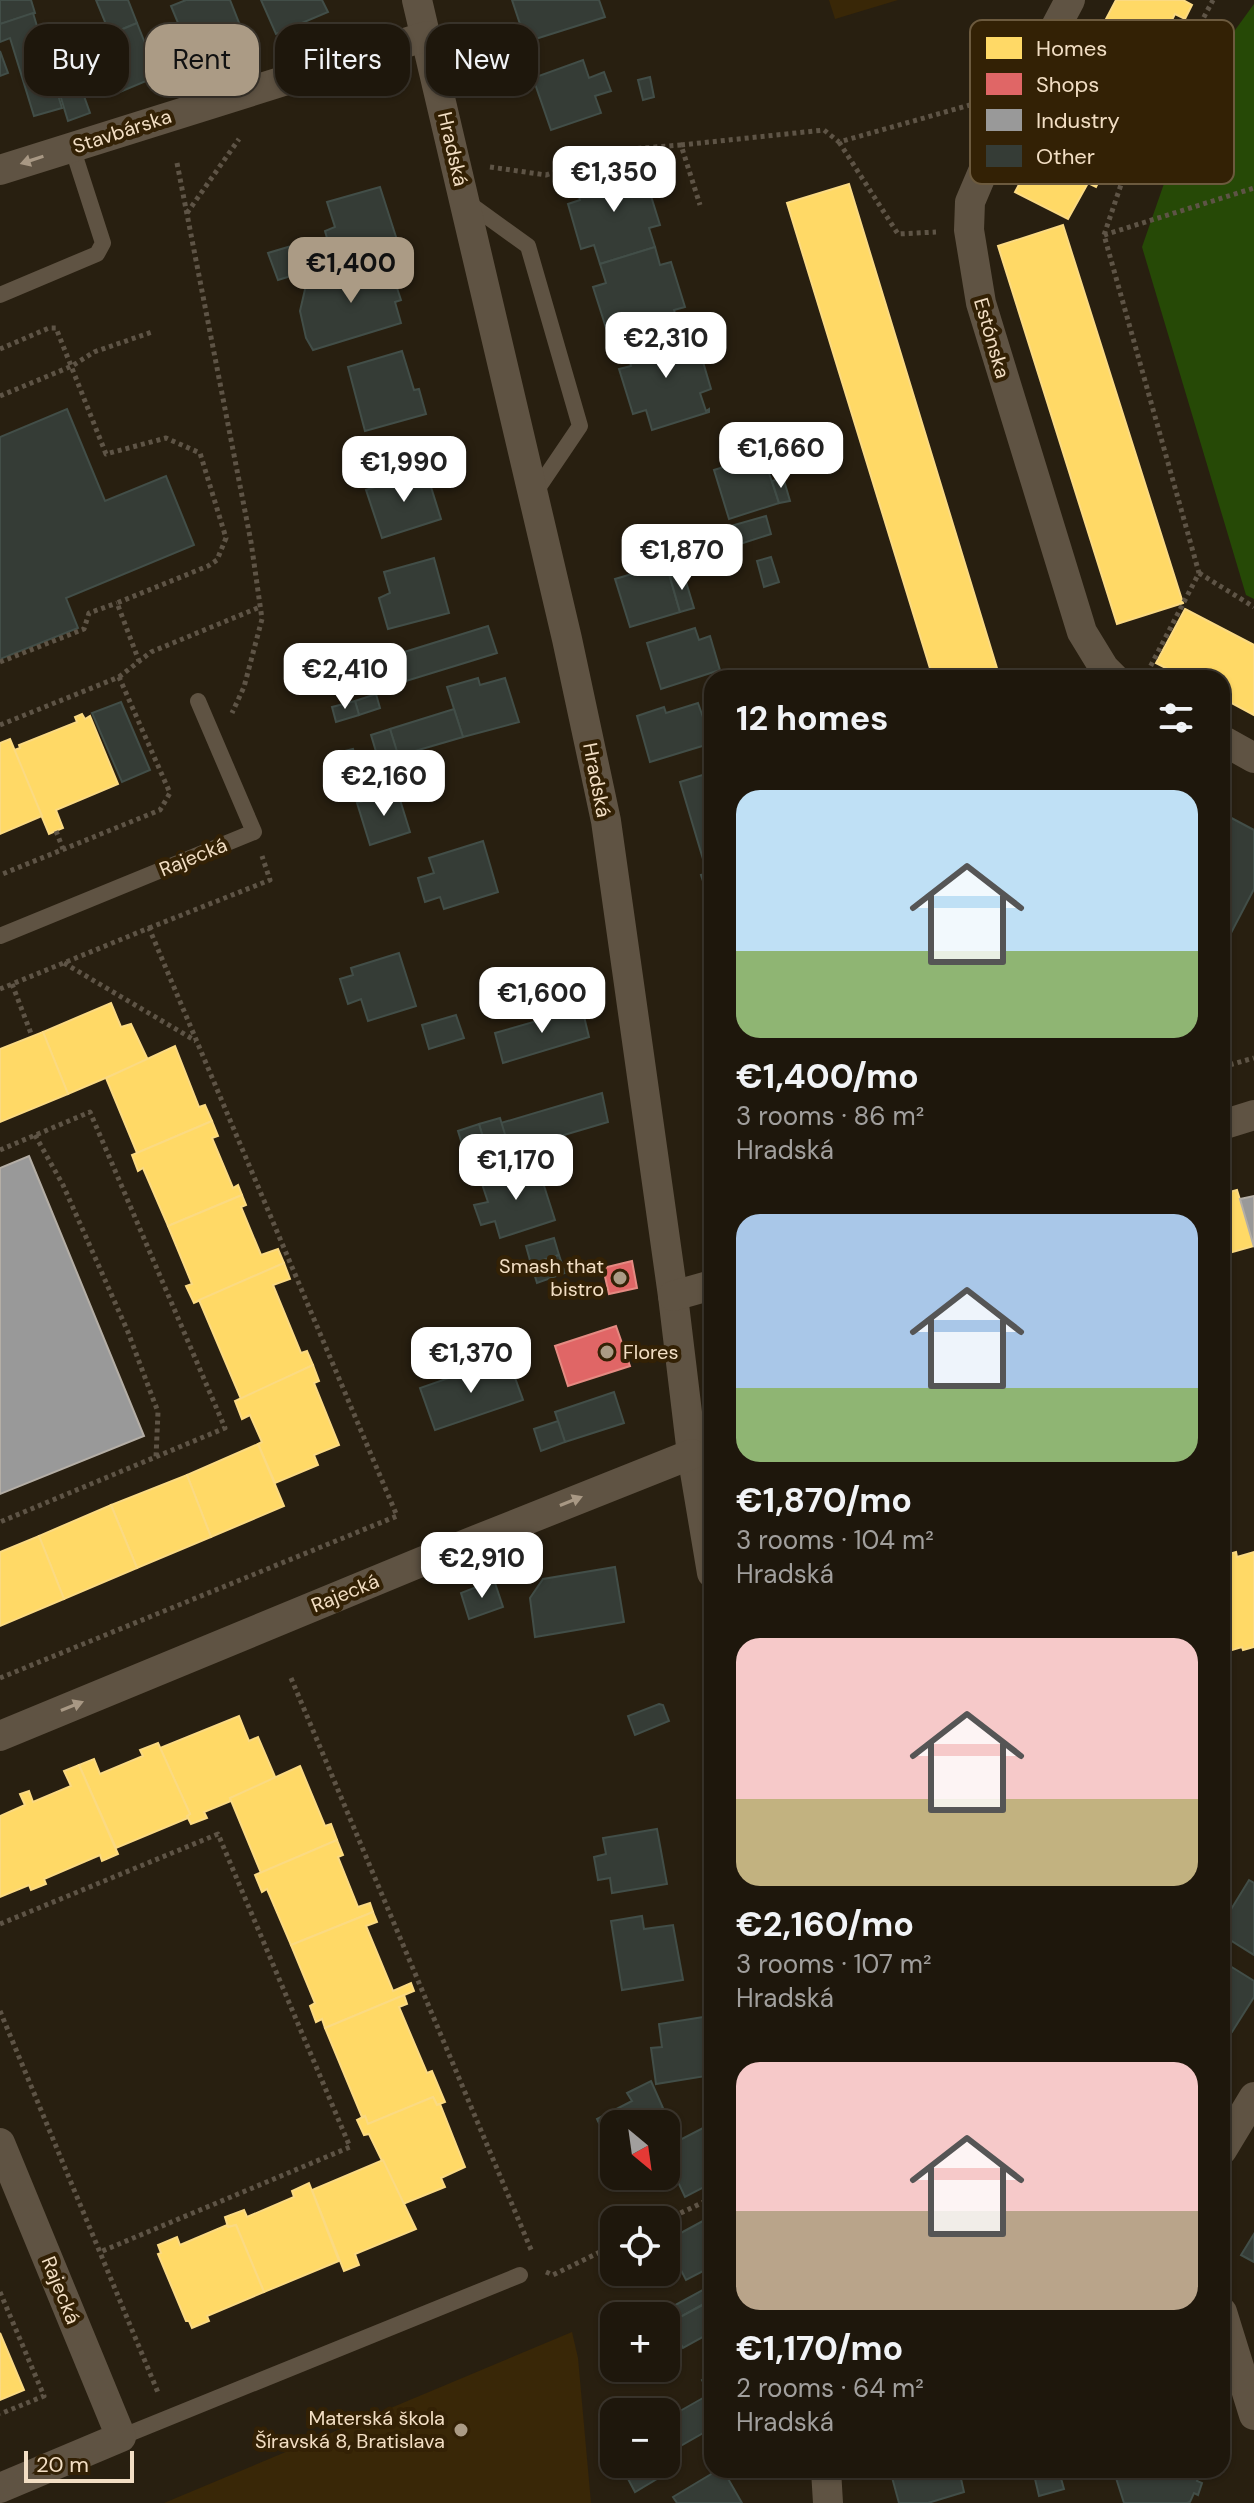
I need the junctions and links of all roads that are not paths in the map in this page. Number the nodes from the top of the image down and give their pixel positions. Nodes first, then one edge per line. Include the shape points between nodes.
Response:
1 (417, 0) edge
2 (1070, 0) edge
3 (1059, 20) edge
4 (426, 32) edge
5 (426, 36) edge
6 (441, 96) edge
7 (72, 147) junction
8 (0, 170) edge
9 (978, 184) edge
10 (465, 201) junction
11 (0, 295) edge
12 (533, 495) junction
13 (1106, 670) edge
14 (198, 701) dead end
15 (1230, 744) edge
16 (1254, 758) edge
17 (0, 936) edge
18 (1254, 1115) edge
19 (1230, 1122) edge
20 (704, 1287) edge
21 (673, 1296) junction
22 (692, 1454) junction
23 (704, 1525) edge
24 (0, 1736) edge
25 (1254, 2097) edge
26 (1230, 2137) edge
27 (0, 2143) edge
28 (520, 2275) dead end
29 (1230, 2338) edge
30 (1254, 2415) edge
31 (121, 2437) junction
32 (826, 2478) edge
33 (0, 2488) edge
34 (828, 2503) edge

1 - 4 street, Hradská
2 - 3 street, Estónska
5 - 7 street, Stavbárska
6 - 10 street, Hradská
7 -> 8 street, Stavbárska
7 - 11 lane via 103,243 97,254
9 - 13 street, Estónska via 970,202 969,230 981,303 1082,632
10 - 12 street, Hradská
10 - 12 lane via 528,246 580,426
12 - 21 street, Hradská via 606,821
14 - 17 lane, Rajecká via 254,832
15 - 16 street
18 - 19 street
20 - 21 street
21 - 22 street, Hradská
22 - 23 street, Hradská
24 -> 22 street, Rajecká
25 - 26 street
27 - 31 street, Rajecká
28 - 31 lane
29 - 30 street
31 - 33 street
32 - 34 street

